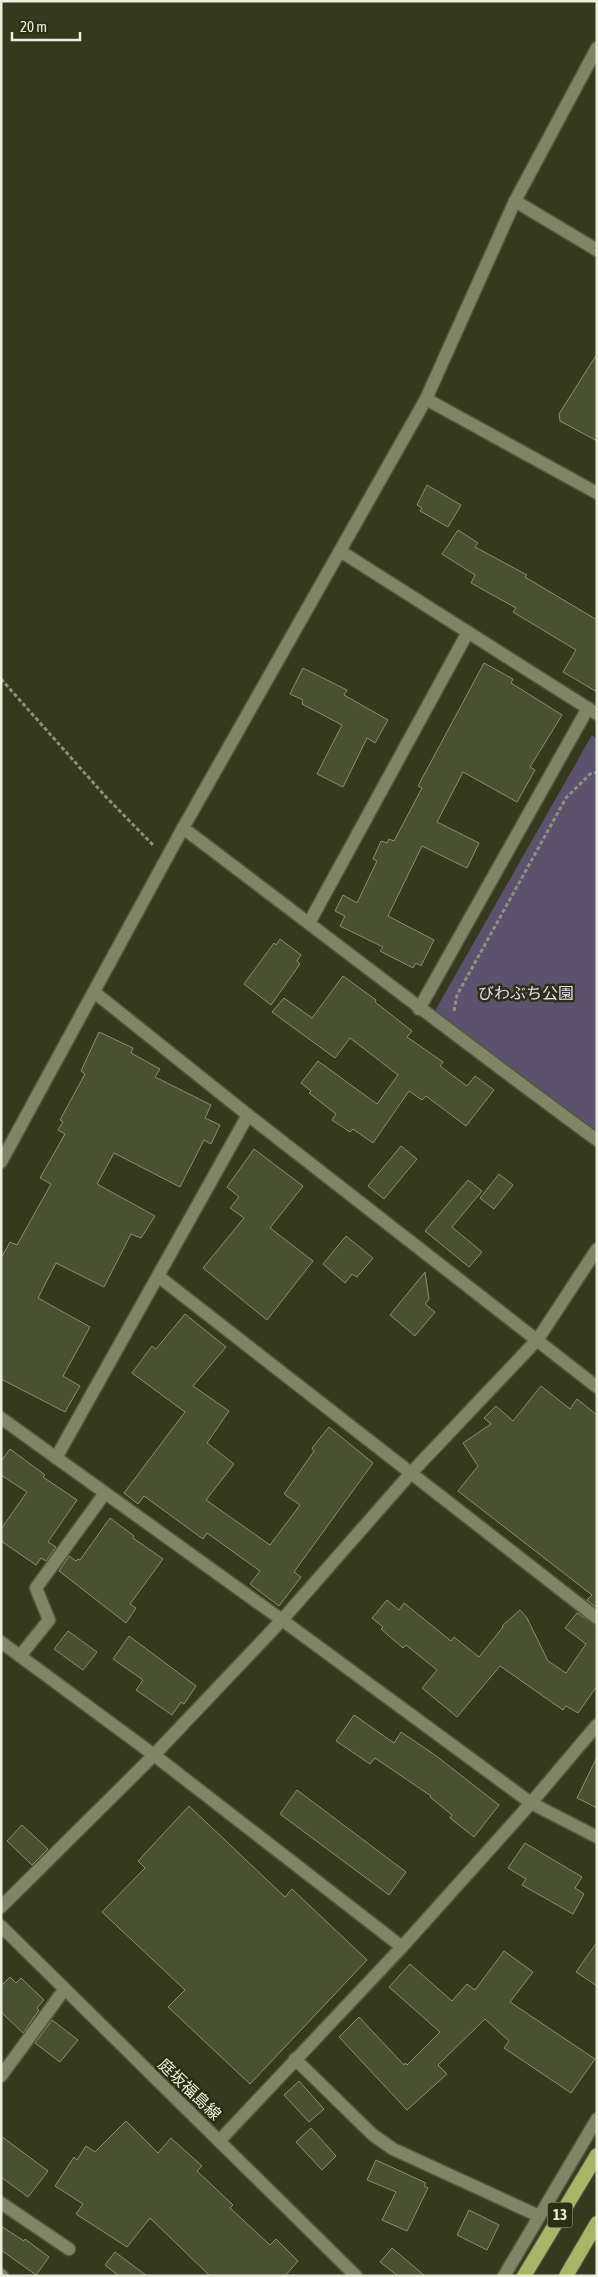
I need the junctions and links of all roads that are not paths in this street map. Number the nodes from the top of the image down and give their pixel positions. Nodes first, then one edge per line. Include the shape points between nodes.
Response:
1 (597, 48) edge
2 (515, 201) junction
3 (597, 250) edge
4 (426, 399) junction
5 (597, 493) edge
6 (340, 551) junction
7 (468, 632) junction
8 (592, 711) edge
9 (183, 828) junction
10 (310, 923) junction
11 (94, 992) junction
12 (419, 1009) junction
13 (248, 1115) junction
14 (597, 1140) edge
15 (1, 1162) edge
16 (597, 1249) edge
17 (158, 1276) junction
18 (538, 1339) junction
19 (597, 1387) edge
20 (1, 1418) edge
21 (56, 1458) junction
22 (411, 1473) junction
23 (105, 1493) junction
24 (597, 1618) edge
25 (282, 1620) junction
26 (1, 1642) edge
27 (20, 1656) junction
28 (597, 1725) edge
29 (154, 1755) junction
30 (531, 1803) junction
31 (597, 1838) edge
32 (1, 1908) edge
33 (1, 1926) edge
34 (402, 1947) junction
35 (64, 1990) junction
36 (295, 2059) junction
37 (5, 2062) edge
38 (1, 2076) edge
39 (597, 2119) edge
40 (220, 2140) junction
41 (597, 2155) edge
42 (1, 2203) edge
43 (538, 2216) junction
44 (597, 2223) edge
45 (69, 2250) dead end
46 (356, 2276) edge
47 (504, 2276) edge
48 (524, 2276) edge
49 (566, 2276) edge

1 - 2 street
2 - 3 street
2 - 4 street
4 - 5 street
4 - 6 street
6 - 7 street
6 - 9 street
7 - 8 street
7 - 10 street
8 - 12 street
9 - 10 street
9 - 11 street
10 - 12 street
11 - 13 street
11 - 15 street
12 - 14 street
13 - 17 street
13 - 18 street
16 - 18 street
17 - 21 street
17 - 22 street
18 - 19 street
18 - 22 street
20 - 21 street
21 - 23 street
22 - 24 street
22 - 25 street
23 - 25 street
23 - 27 street via 36,1588 49,1620
25 - 29 street
25 - 30 street
26 - 27 street
27 - 29 street
28 - 30 street
29 - 32 street
29 - 34 street
30 - 31 street
30 - 34 street
33 - 35 street, 庭坂福島線
34 - 36 street
35 - 37 street
35 - 40 street, 庭坂福島線
36 - 40 street
36 - 43 street via 373,2136 393,2149
37 - 38 street
39 - 43 street
40 - 46 street, 庭坂福島線
41 - 48 highway, 13
42 - 45 street
43 - 47 street
44 - 49 highway, 13

